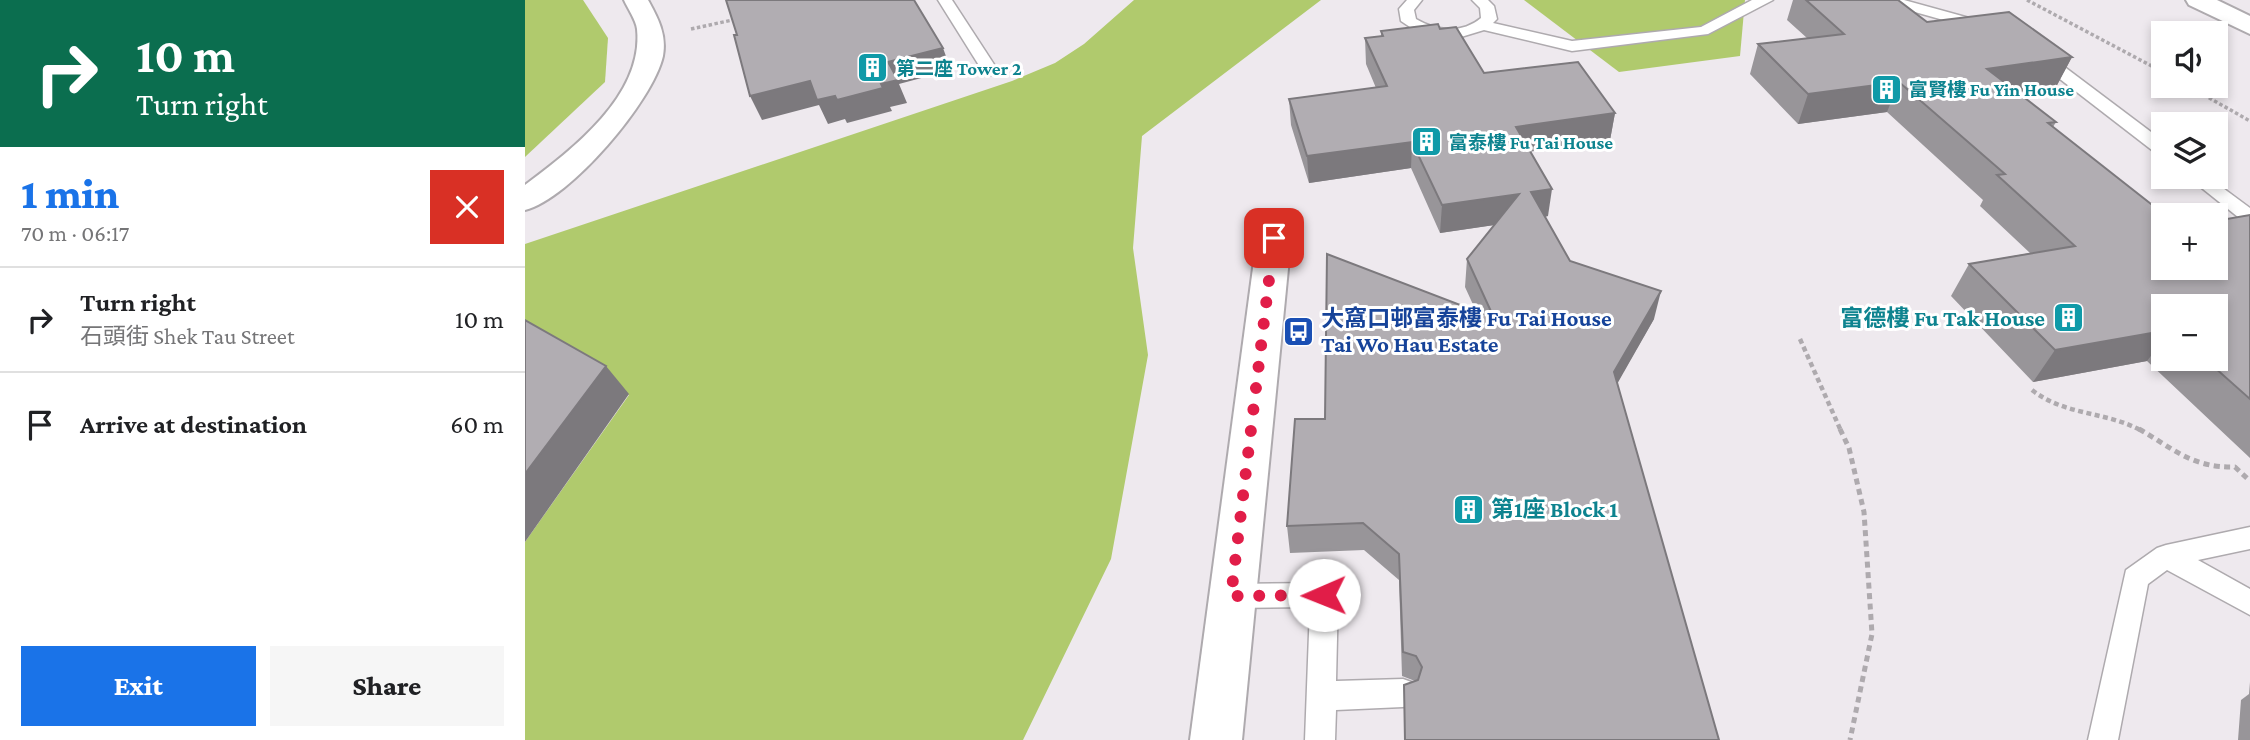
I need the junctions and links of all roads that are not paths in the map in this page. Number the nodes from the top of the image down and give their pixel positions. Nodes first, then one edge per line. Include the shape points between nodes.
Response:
1 (636, 0) edge
2 (945, 0) edge
3 (1415, 0) edge
4 (1479, 0) edge
5 (1766, 0) edge
6 (1888, 0) edge
7 (2198, 0) edge
8 (1483, 24) junction
9 (2250, 26) edge
10 (1997, 30) edge
11 (2028, 47) edge
12 (991, 72) dead end
13 (2151, 141) edge
14 (2213, 189) edge
15 (525, 200) edge
16 (2250, 217) edge
17 (1274, 238) dead end
18 (2250, 538) edge
19 (2166, 556) junction
20 (1231, 596) junction
21 (2250, 603) edge
22 (1403, 693) edge
23 (1321, 696) junction
24 (1216, 740) edge
25 (1320, 740) edge
26 (2103, 740) edge

1 - 15 street via 649,15 651,46 641,82 613,123
2 - 12 lane
3 - 8 lane via 1406,15 1426,30 1464,32
4 - 8 lane via 1490,12
5 - 8 lane via 1703,32 1572,46
6 - 10 lane
7 - 9 street
11 - 13 lane
14 - 16 lane
17 - 20 street
18 - 19 lane
19 - 21 lane
19 - 26 lane via 2136,578
20 - 23 lane via 1324,595
20 - 24 street
22 - 23 lane
23 - 25 lane

